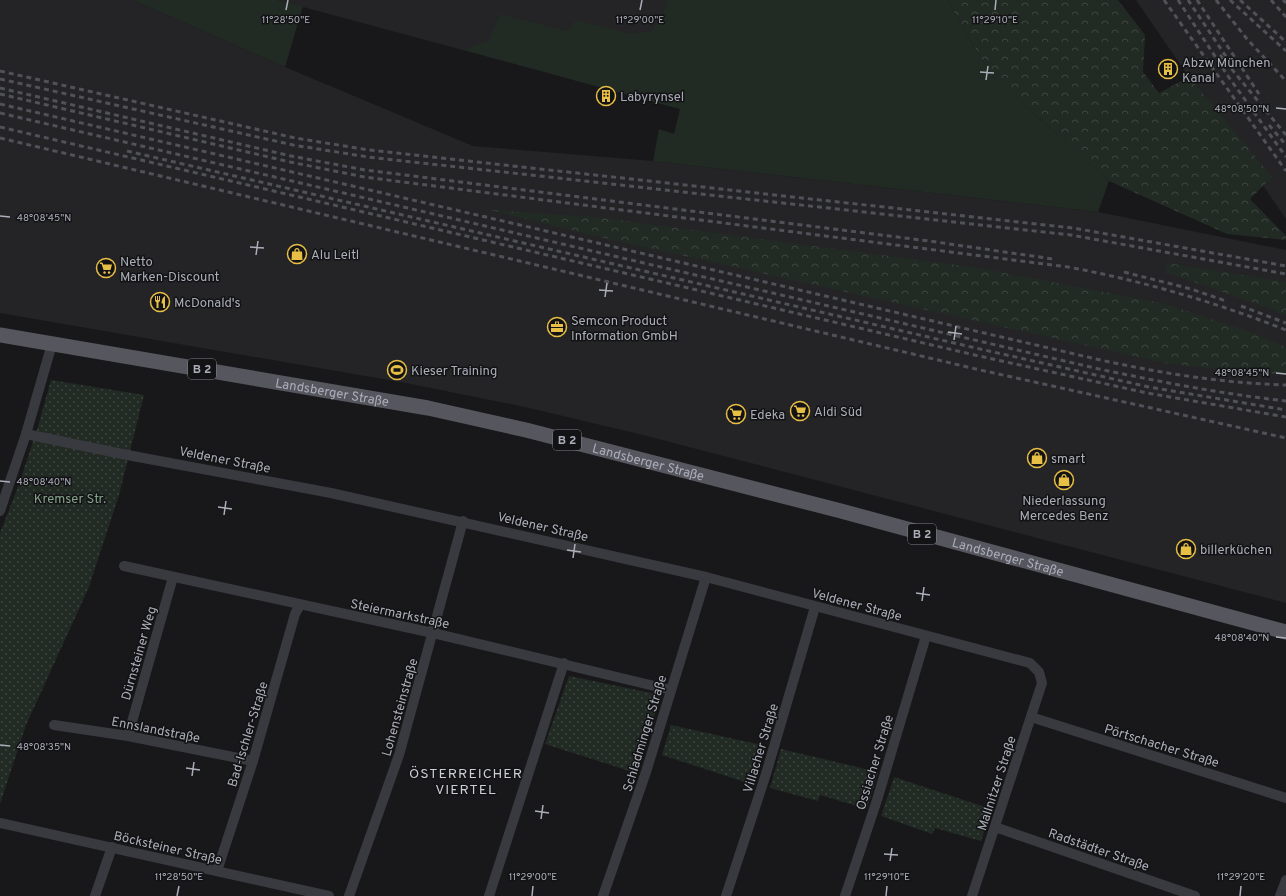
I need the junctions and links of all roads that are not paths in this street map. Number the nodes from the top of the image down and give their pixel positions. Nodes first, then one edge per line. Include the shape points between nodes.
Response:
1 (0, 335) edge
2 (52, 344) junction
3 (26, 434) junction
4 (5, 485) edge
5 (0, 511) edge
6 (463, 522) junction
7 (124, 566) dead end
8 (173, 577) junction
9 (706, 577) junction
10 (300, 605) junction
11 (815, 607) junction
12 (1286, 632) edge
13 (433, 633) junction
14 (926, 636) junction
15 (564, 663) junction
16 (1041, 677) joint
17 (671, 690) junction
18 (1031, 717) junction
19 (54, 726) dead end
20 (128, 736) junction
21 (253, 762) junction
22 (1286, 798) edge
23 (0, 823) edge
24 (995, 826) junction
25 (112, 847) junction
26 (217, 871) junction
27 (95, 896) edge
28 (329, 896) edge
29 (349, 896) edge
30 (489, 896) edge
31 (603, 896) edge
32 (726, 896) edge
33 (845, 896) edge
34 (972, 896) edge
35 (1195, 896) edge

1 - 2 main road, Landsberger Straße / B 2
2 - 3 street
2 - 12 main road, Landsberger Straße / B 2 via 428,408 513,427 841,511
3 - 4 street
3 - 6 street, Veldener Straße via 331,493
4 - 5 street
6 - 9 street, Veldener Straße
6 - 13 street, Lohensteinstraße
7 - 8 street, Steiermarkstraße
8 - 10 street, Steiermarkstraße
8 - 20 street, Dürnsteiner Weg
9 - 11 street, Veldener Straße
9 - 17 street, Schladminger Straße
10 - 13 street, Steiermarkstraße
10 - 21 street, Bad-Ischler-Straße via 295,614
11 - 14 street, Veldener Straße
11 - 32 street, Villacher Straße via 766,774
13 - 15 street, Steiermarkstraße
13 - 29 street, Lohensteinstraße via 399,755
14 - 16 street, Veldener Straße via 1030,663
14 - 33 street, Ossiacher Straße
15 - 17 street, Steiermarkstraße
15 - 30 street
16 - 18 street, Mallnitzer Straße via 1042,682
17 - 31 street, Schladminger Straße
18 - 22 street, Pörtschacher Straße
18 - 24 street, Mallnitzer Straße
19 - 20 street, Ennslandstraße
20 - 21 street, Ennslandstraße
21 - 26 street, Bad-Ischler-Straße
23 - 25 street, Böcksteiner Straße
24 - 34 street, Mallnitzer Straße
24 - 35 street, Radstädter Straße
25 - 26 street, Böcksteiner Straße
25 - 27 street
26 - 28 street, Böcksteiner Straße

